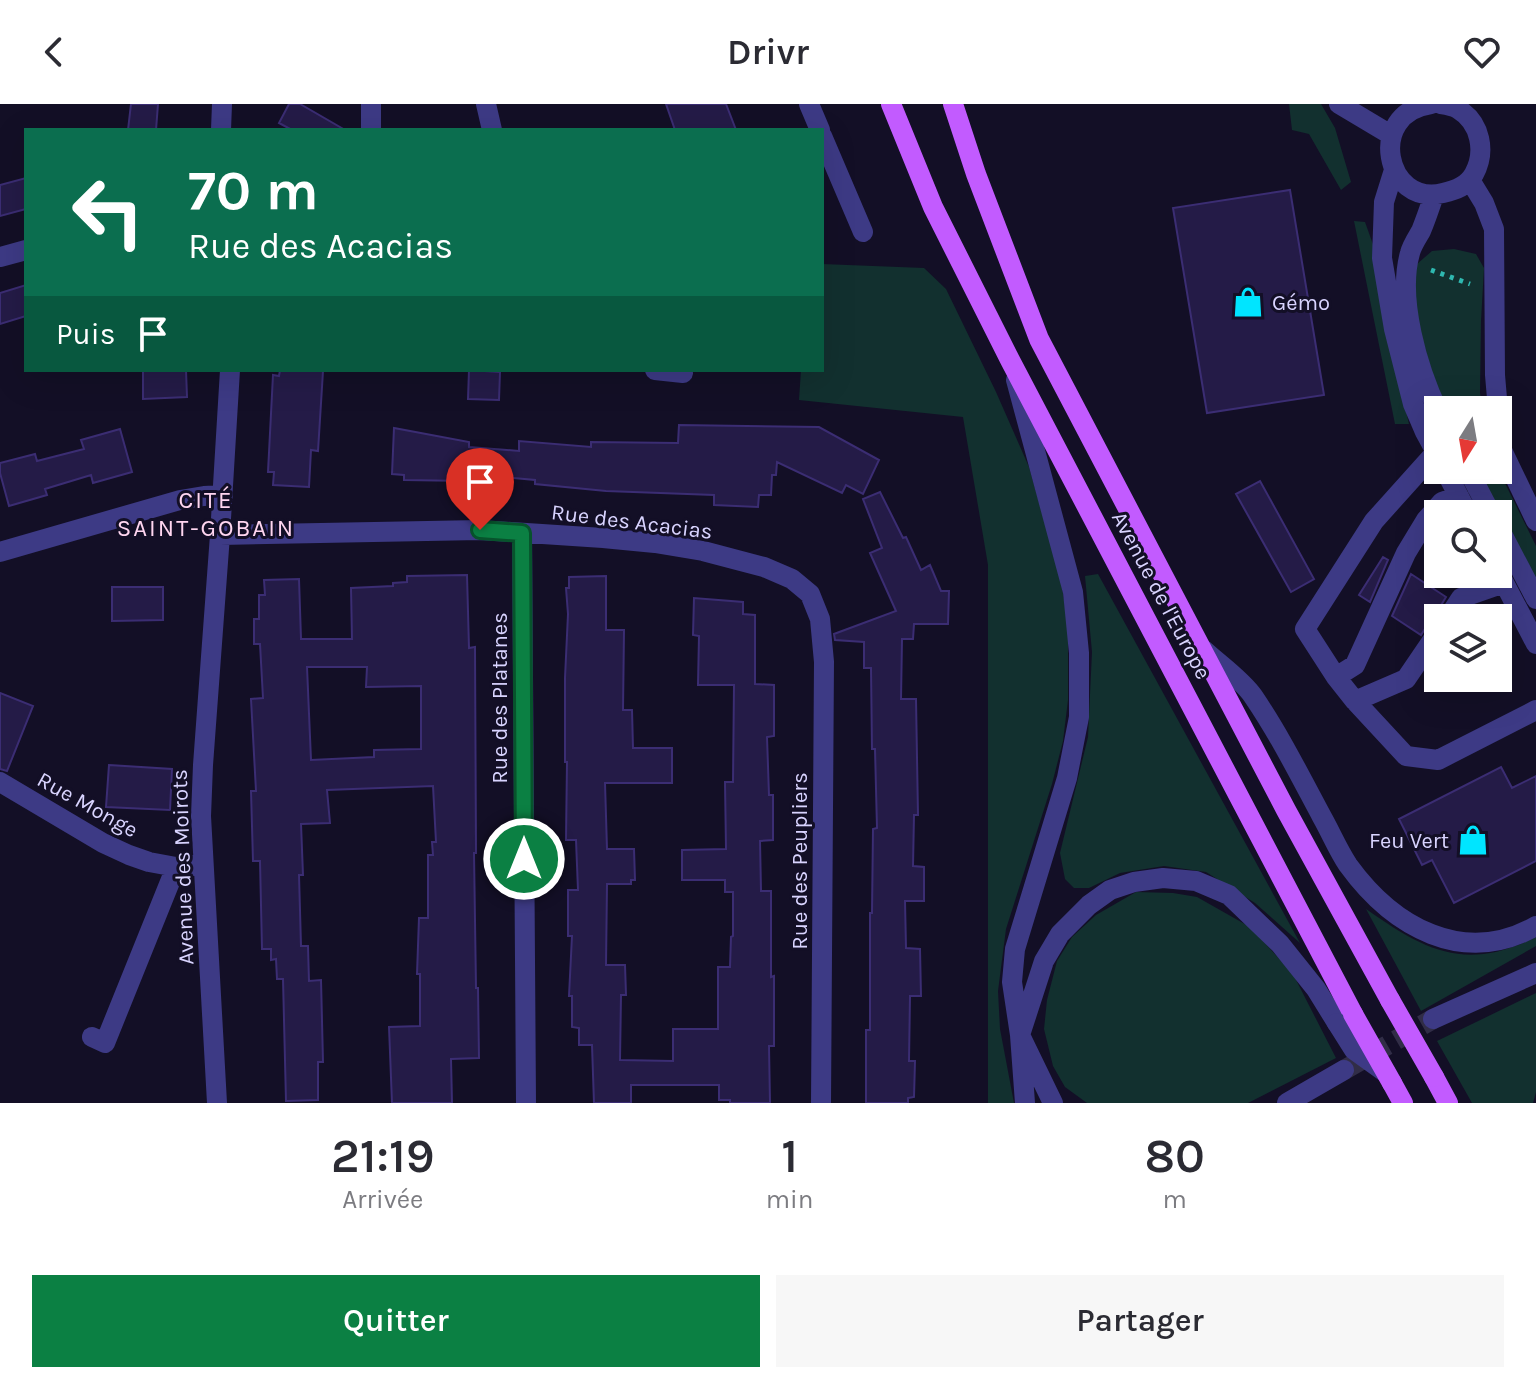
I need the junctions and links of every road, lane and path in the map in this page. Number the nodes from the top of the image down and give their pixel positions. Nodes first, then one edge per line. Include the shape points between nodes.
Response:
1 (222, 104) edge
2 (371, 104) edge
3 (486, 104) edge
4 (809, 104) edge
5 (891, 104) edge
6 (953, 104) edge
7 (1339, 104) edge
8 (1431, 104) edge
9 (1440, 104) edge
10 (1472, 111) edge
11 (221, 128) edge
12 (371, 128) edge
13 (492, 128) edge
14 (819, 128) edge
15 (1391, 135) junction
16 (824, 141) edge
17 (1394, 170) junction
18 (1470, 180) junction
19 (1434, 195) junction
20 (863, 232) dead end
21 (24, 251) edge
22 (0, 257) edge
23 (1428, 270) dead end
24 (1494, 300) junction
25 (1010, 360) junction
26 (230, 372) edge
27 (674, 372) edge
28 (683, 373) dead end
29 (1432, 396) edge
30 (1497, 396) edge
31 (1424, 426) edge
32 (1512, 471) edge
33 (1424, 474) edge
34 (223, 495) junction
35 (1536, 521) edge
36 (1424, 523) edge
37 (522, 533) junction
38 (220, 535) junction
39 (0, 552) edge
40 (1512, 553) edge
41 (1480, 588) edge
42 (1507, 588) edge
43 (1536, 599) edge
44 (1457, 604) edge
45 (820, 619) joint
46 (1536, 644) edge
47 (1199, 646) junction
48 (1424, 653) edge
49 (1336, 677) junction
50 (1355, 701) junction
51 (1536, 710) edge
52 (0, 782) edge
53 (203, 864) junction
54 (176, 867) junction
55 (1536, 926) edge
56 (1536, 973) edge
57 (1345, 1018) junction
58 (1433, 1019) tunnel mouth
59 (1020, 1035) junction
60 (92, 1037) dead end
61 (1344, 1070) tunnel mouth
62 (217, 1103) edge
63 (526, 1103) edge
64 (821, 1103) edge
65 (1025, 1103) edge
66 (1053, 1103) edge
67 (1287, 1103) edge
68 (1403, 1103) edge
69 (1448, 1103) edge

1 - 11 street
2 - 12 street
3 - 13 street
4 - 14 street
5 - 25 main road, Avenue de l'Europe via 933,207
6 - 47 main road, Avenue de l'Europe via 1039,339
7 - 15 street
8 - 15 street via 1407,113
9 - 10 street
10 - 18 street via 1481,154
15 - 17 street
16 - 20 street
17 - 19 street via 1404,183
17 - 31 street via 1384,202 1382,258 1394,329
18 - 19 street via 1457,190
18 - 24 street via 1494,229
19 - 29 street via 1406,271 1409,320
21 - 22 street
23 - 24 path via 1466,281
24 - 30 street
25 - 57 main road, Avenue de l'Europe
25 - 59 street via 1073,592 1079,653 1079,717 1067,778 1015,949 1012,982
26 - 34 street, Avenue des Moirots
27 - 28 street
32 - 35 street
33 - 49 street via 1374,521 1305,629
34 - 38 street, Avenue des Moirots
34 - 39 street via 180,500
36 - 49 street via 1355,665
37 - 38 street, Rue des Acacias
37 - 45 street, Rue des Acacias via 655,543 764,567 810,594
37 - 63 street, Rue des Platanes
38 - 53 street, Avenue des Moirots via 203,765
40 - 43 street
41 - 44 street
42 - 46 street
45 - 64 street, Rue des Peupliers
47 - 55 street via 1251,692 1347,863 1400,918 1448,940 1474,944
47 - 69 main road, Avenue de l'Europe, bridge
48 - 50 street via 1406,679
49 - 50 street
50 - 51 street via 1406,756 1438,760
52 - 54 street, Rue Monge via 103,843
53 - 54 street, Rue Monge
53 - 62 street, Avenue des Moirots
54 - 60 street via 105,1043
56 - 58 street
57 - 59 street via 1229,895 1196,881 1163,878 1105,893 1060,934 1044,961
57 - 68 main road, Avenue de l'Europe, bridge
59 - 65 street
59 - 66 street
61 - 67 street

